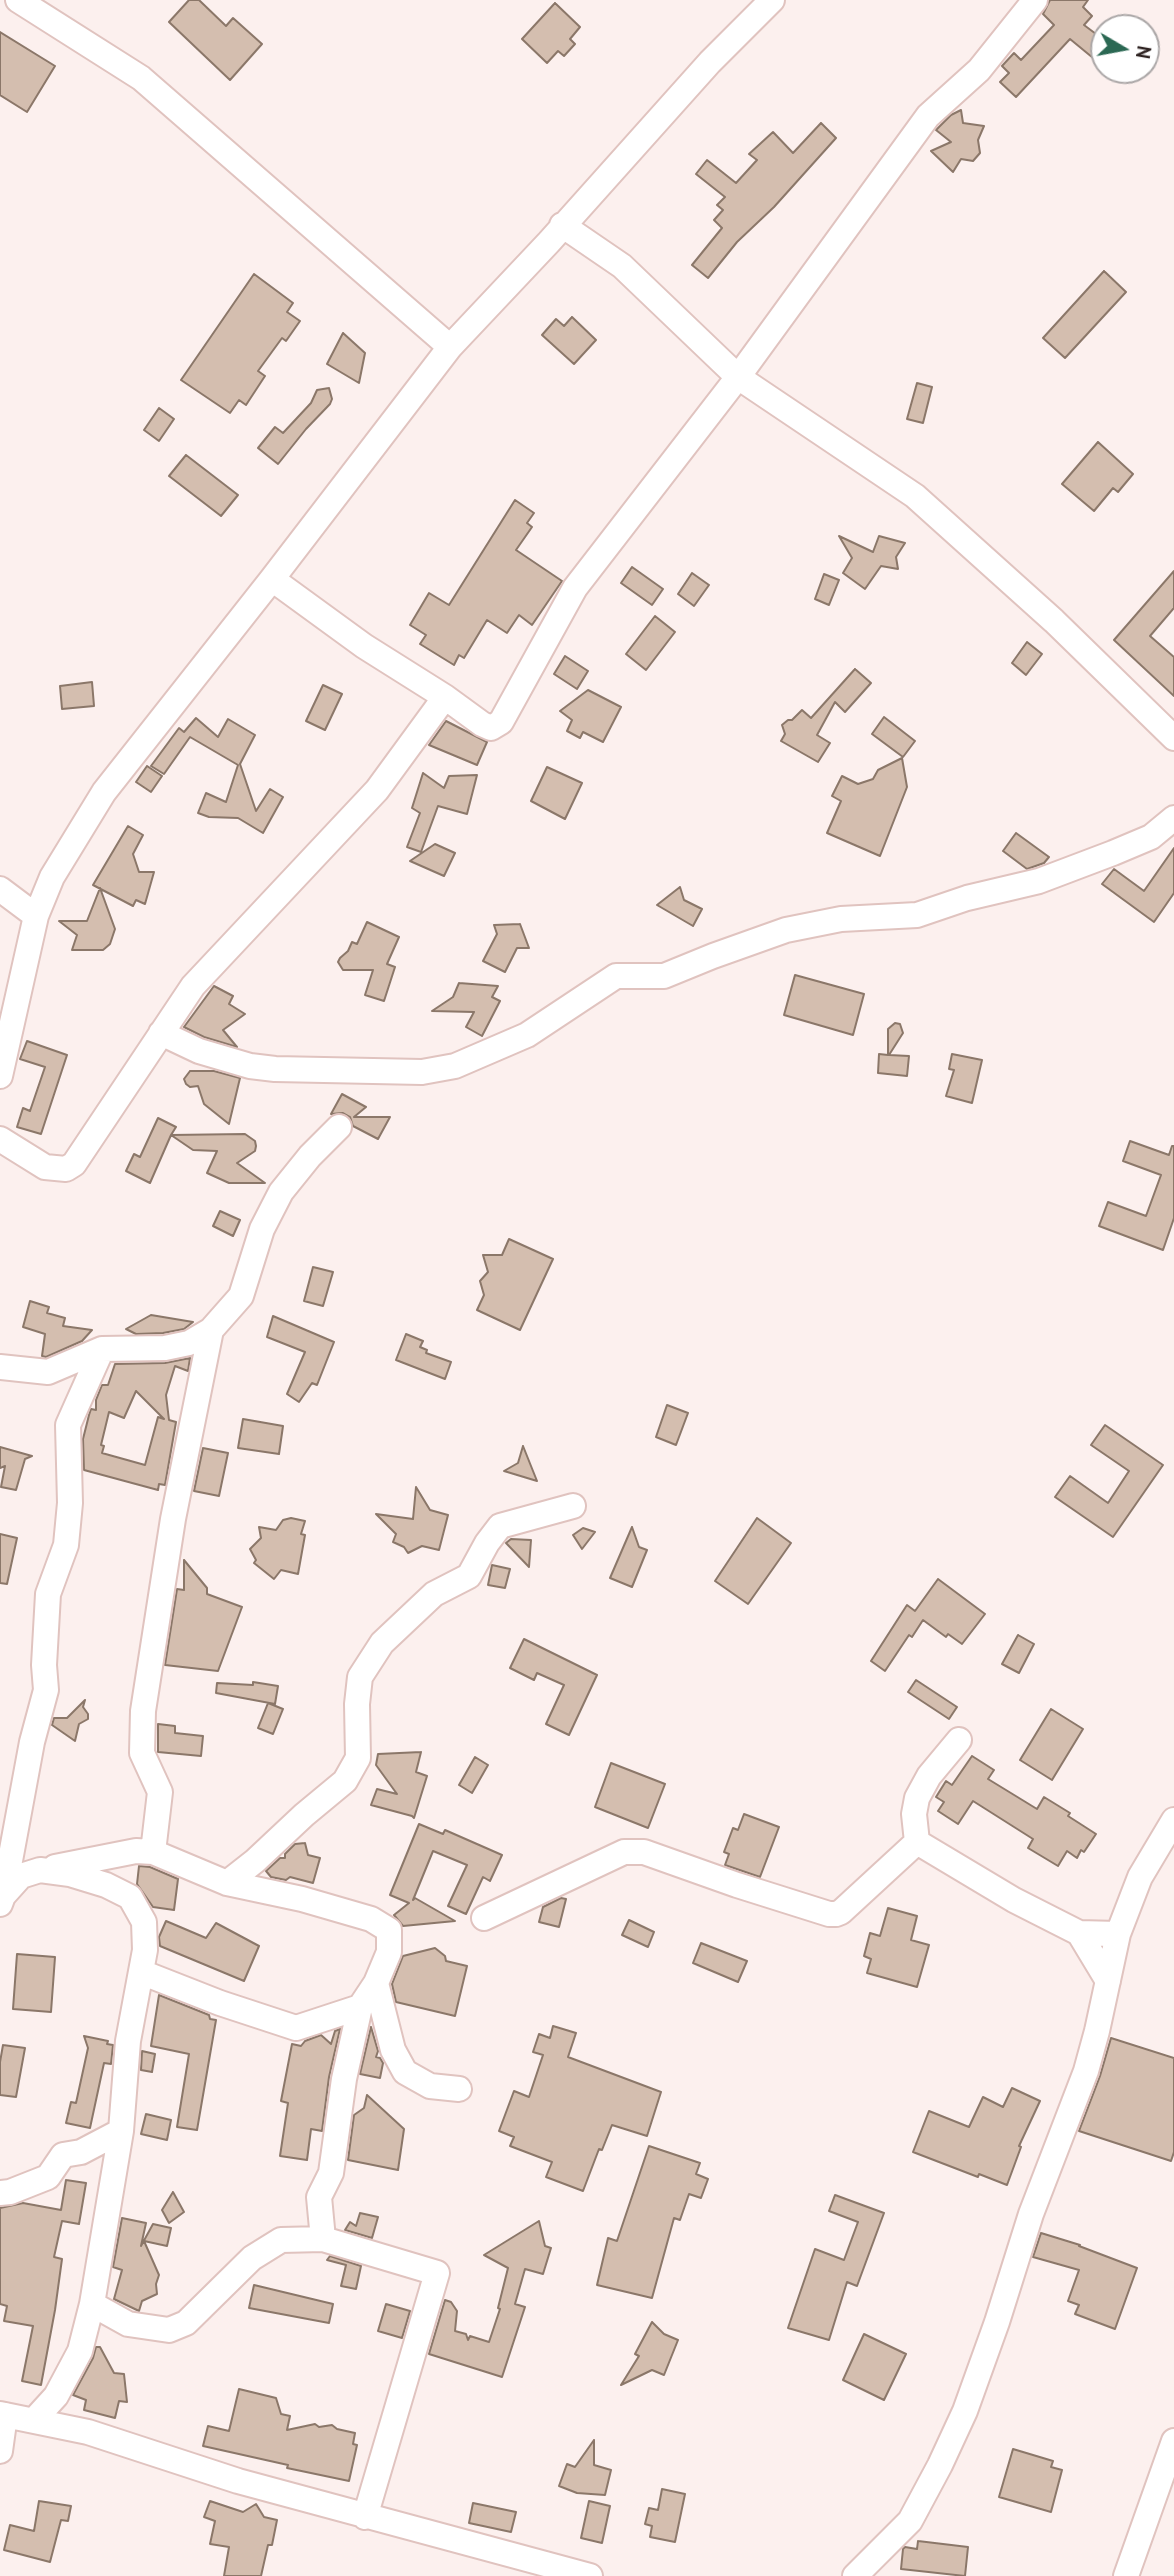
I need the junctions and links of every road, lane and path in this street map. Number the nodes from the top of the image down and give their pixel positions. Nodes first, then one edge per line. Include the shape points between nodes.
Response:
1 (18, 0) edge
2 (772, 0) edge
3 (1035, 0) edge
4 (562, 225) junction
5 (450, 347) junction
6 (738, 377) junction
7 (272, 579) junction
8 (445, 697) junction
9 (1174, 738) edge
10 (1174, 818) edge
11 (0, 889) edge
12 (36, 916) junction
13 (161, 1033) junction
14 (0, 1076) edge
15 (339, 1127) dead end
16 (0, 1139) edge
17 (211, 1330) junction
18 (102, 1349) junction
19 (0, 1367) edge
20 (573, 1506) dead end
21 (959, 1740) dead end
22 (1174, 1820) edge
23 (917, 1843) junction
24 (153, 1852) junction
25 (40, 1870) junction
26 (227, 1883) junction
27 (2, 1900) edge
28 (484, 1918) dead end
29 (1079, 1933) junction
30 (1118, 1934) junction
31 (141, 1972) junction
32 (1108, 1981) junction
33 (376, 1983) junction
34 (360, 2007) junction
35 (459, 2089) dead end
36 (121, 2131) junction
37 (0, 2193) edge
38 (323, 2239) junction
39 (92, 2304) junction
40 (3, 2414) edge
41 (35, 2419) junction
42 (1174, 2441) edge
43 (0, 2451) edge
44 (365, 2517) junction
45 (590, 2576) edge
46 (855, 2576) edge
47 (1126, 2576) edge

1 - 5 street via 141,78
2 - 4 street
3 - 6 street via 979,70 928,116
4 - 5 street
4 - 6 street via 622,266
5 - 7 street
6 - 8 street via 575,589 501,722 491,728
6 - 9 street via 915,496 1054,621
7 - 8 street via 363,646
7 - 12 street via 104,792 57,868
8 - 13 street via 377,790 193,986
10 - 13 street via 1151,836 1039,881 917,915 841,919 786,930 664,976 616,976 527,1035 455,1066 422,1072 262,1067 199,1051
11 - 12 street
12 - 14 street
13 - 16 street via 74,1164 66,1169 45,1167
15 - 17 street via 281,1192 262,1229 241,1296
17 - 18 street via 189,1343 165,1348
17 - 24 street via 173,1519 143,1711 142,1753 160,1792
18 - 19 street via 48,1373
18 - 27 street via 68,1425 70,1503 66,1545 48,1594 46,1690
20 - 26 street via 500,1526 469,1576 434,1594 382,1643 360,1677 358,1758 345,1781
21 - 23 street via 917,1798
22 - 30 street via 1140,1877
23 - 28 street via 836,1914 644,1852 624,1852
23 - 29 street
24 - 25 street via 136,1851
24 - 26 street
25 - 27 street via 21,1876
25 - 31 street via 106,1885 130,1897 144,1922
26 - 33 street via 345,1911 389,1930 388,1952
29 - 30 street
29 - 32 street
30 - 32 street
31 - 34 street via 296,2028
31 - 36 street via 128,2041
32 - 46 street via 1086,2071 1031,2214 965,2411 910,2521
33 - 34 street
33 - 35 street via 393,2050 405,2072 430,2086
34 - 38 street via 331,2173 318,2197
36 - 37 street via 81,2152 63,2155 48,2176
36 - 39 street
38 - 39 street via 281,2239 252,2258 186,2323 169,2330 128,2323
38 - 44 street via 437,2273
39 - 41 street via 80,2351 56,2396
40 - 41 street
40 - 43 street
41 - 44 street
42 - 47 street
44 - 45 street

